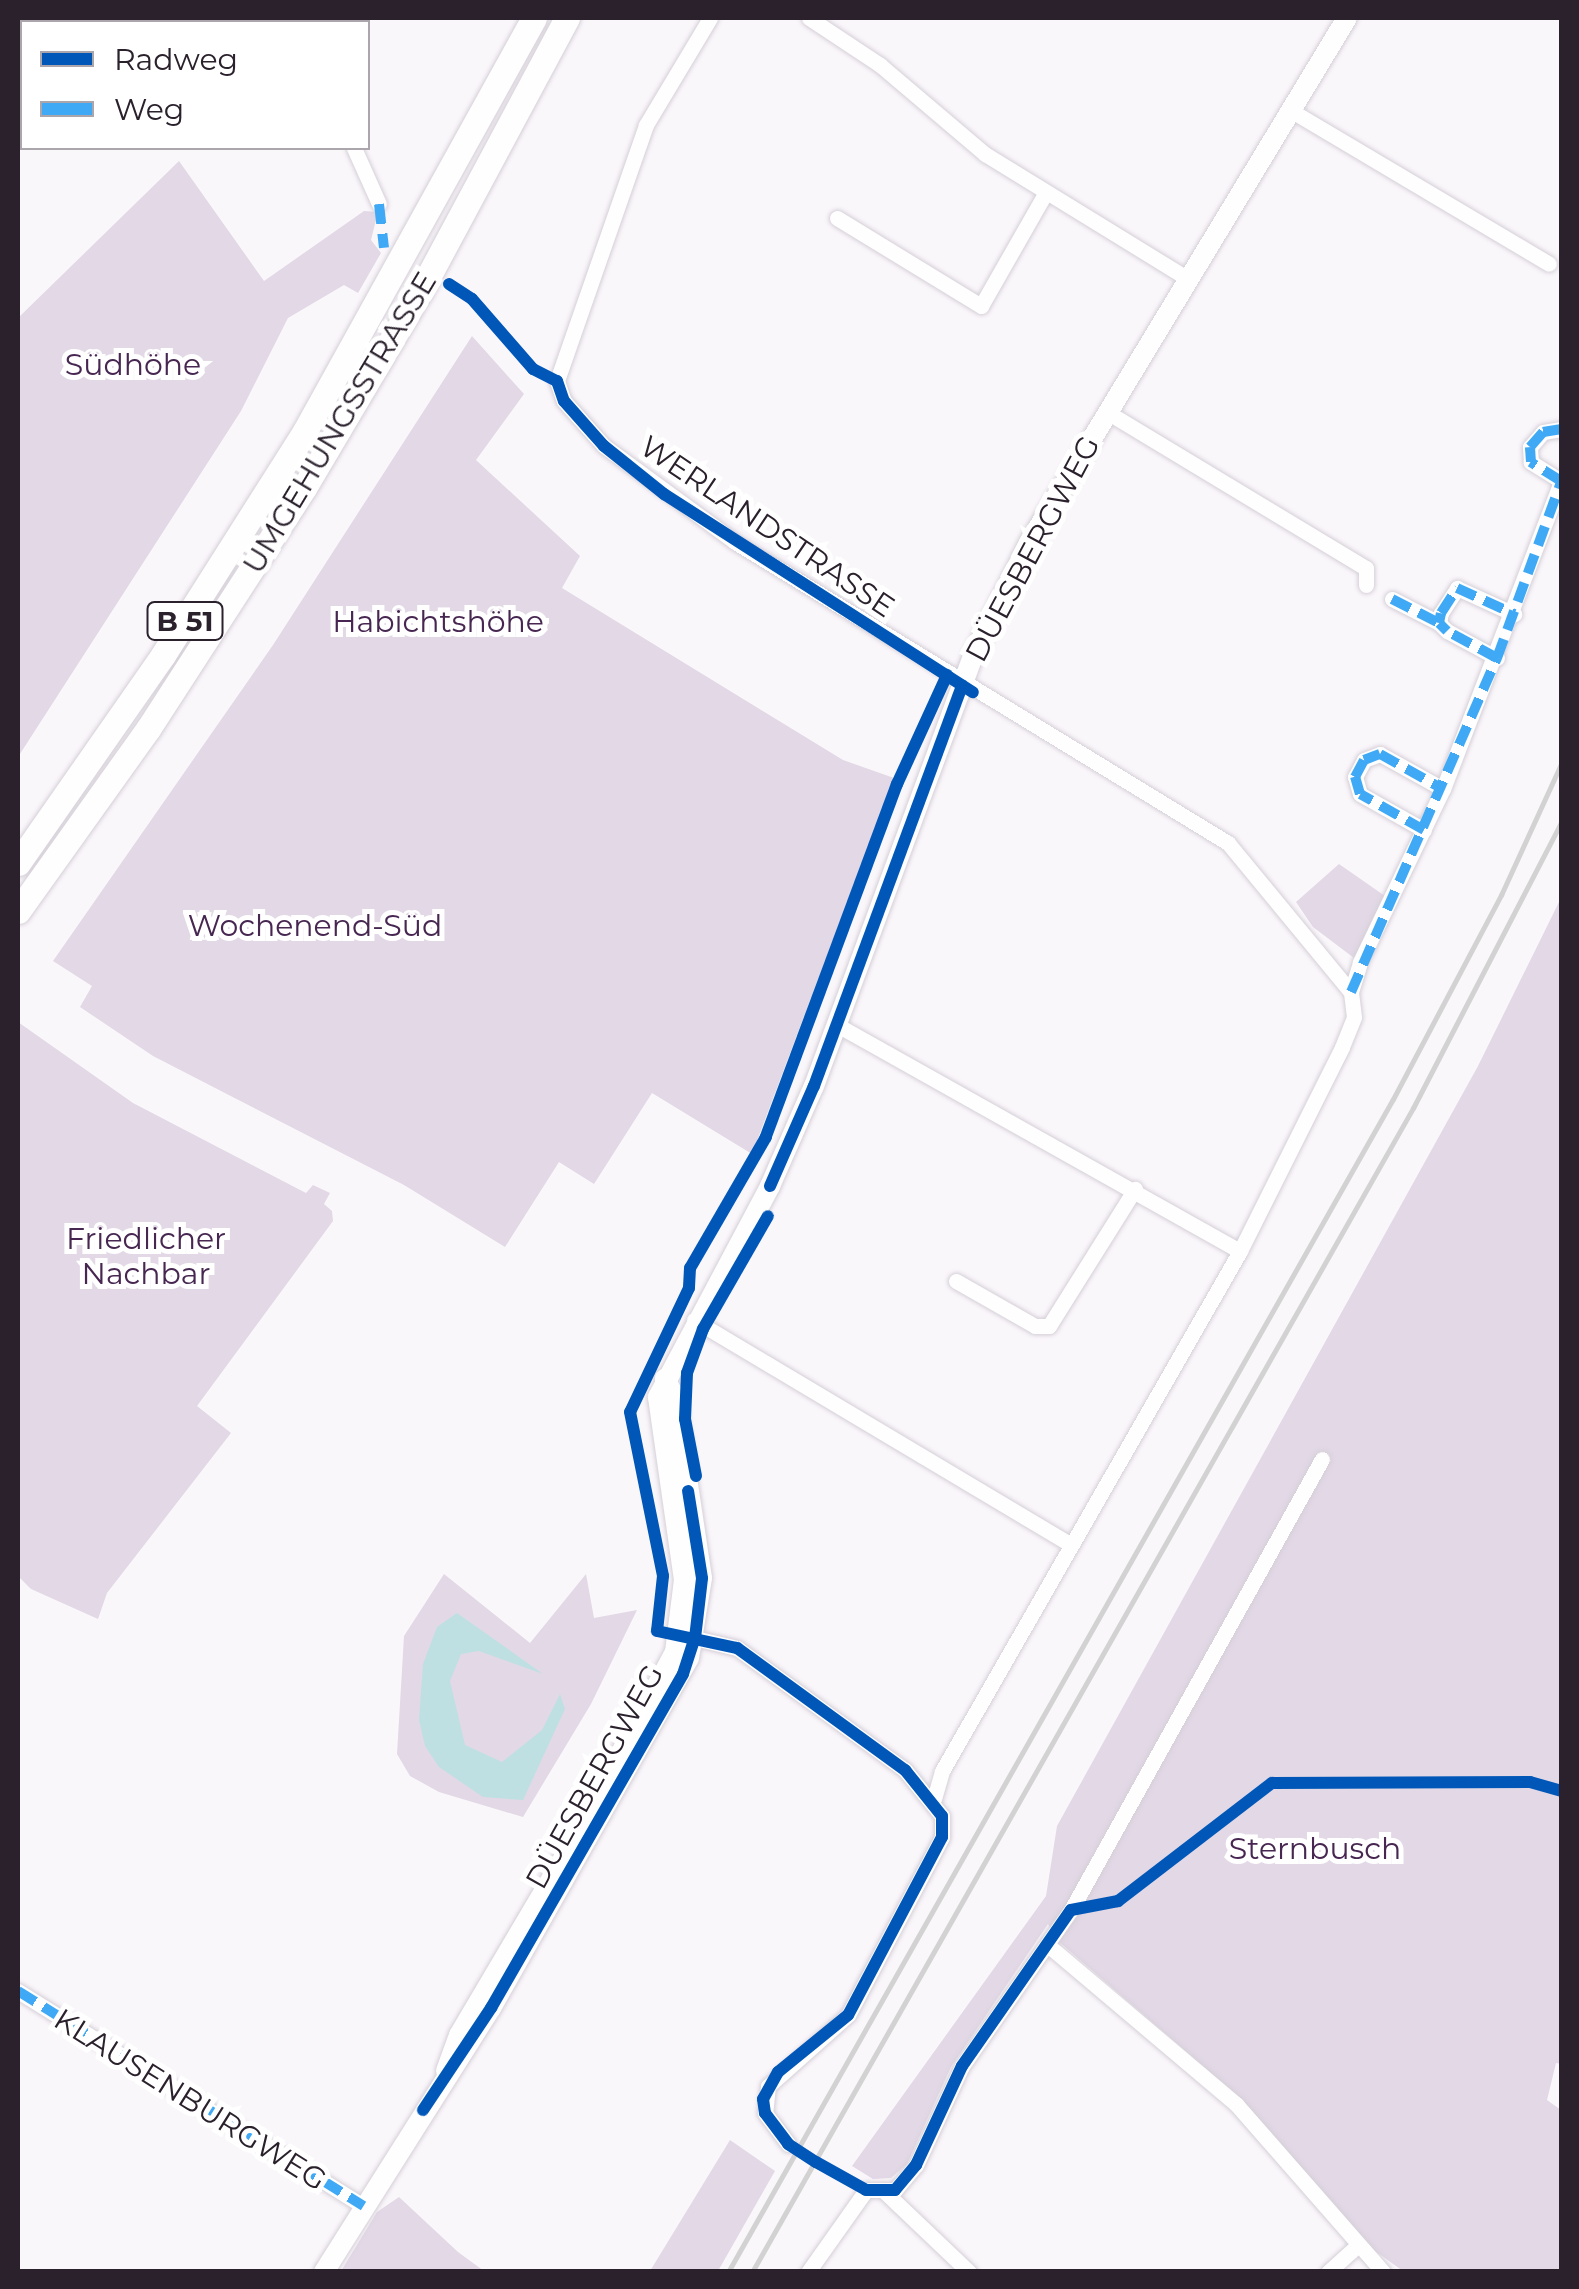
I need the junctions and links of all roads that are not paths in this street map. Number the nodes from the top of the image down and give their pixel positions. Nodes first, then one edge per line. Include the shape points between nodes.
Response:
1 (534, 18) edge
2 (710, 18) edge
3 (809, 18) edge
4 (1347, 18) edge
5 (566, 19) edge
6 (1290, 110) junction
7 (355, 150) edge
8 (1046, 192) junction
9 (379, 204) dead end
10 (838, 218) dead end
11 (1549, 264) dead end
12 (1188, 279) junction
13 (1107, 412) junction
14 (1562, 429) edge
15 (1561, 480) edge
16 (1366, 585) dead end
17 (1392, 598) dead end
18 (1514, 614) junction
19 (1439, 623) junction
20 (1497, 658) junction
21 (962, 685) junction
22 (1442, 789) junction
23 (1424, 830) junction
24 (18, 863) edge
25 (18, 912) edge
26 (1351, 992) junction
27 (837, 1025) junction
28 (1135, 1189) junction
29 (1240, 1251) junction
30 (956, 1281) dead end
31 (694, 1320) junction
32 (1322, 1459) dead end
33 (1070, 1544) junction
34 (687, 1636) junction
35 (934, 1799) junction
36 (1049, 1946) junction
37 (18, 1990) edge
38 (788, 2144) dead end
39 (886, 2193) junction
40 (364, 2206) junction
41 (1356, 2248) junction
42 (324, 2272) edge
43 (808, 2272) edge
44 (969, 2272) edge
45 (1328, 2272) edge
46 (1383, 2272) edge

1 - 24 highway, UMGEHUNGSSTRASSE / B 51 via 306,431 163,655
2 - 21 street, WERLANDSTRASSE via 646,125 558,381 564,401 604,446 664,494
3 - 8 street via 880,65 985,154
4 - 6 street, DÜESBERGWEG
5 - 25 highway, UMGEHUNGSSTRASSE / B 51 via 304,488 148,729
6 - 11 street
6 - 12 street, DÜESBERGWEG
7 - 9 street
8 - 10 street via 981,306
8 - 12 street
12 - 13 street, DÜESBERGWEG
13 - 16 street, DÜESBERGWEG via 1366,568
13 - 21 street, DÜESBERGWEG via 1029,543
14 - 15 street via 1542,432 1530,447 1531,462
15 - 18 street
17 - 19 street
18 - 19 street via 1458,588
18 - 20 street
19 - 20 street
20 - 22 street
21 - 26 street, WERLANDSTRASSE via 1228,842
21 - 27 street, DÜESBERGWEG
22 - 23 street
22 - 23 street via 1380,754 1364,760 1354,777 1360,794
23 - 26 street
26 - 29 street via 1354,1017 1342,1047
27 - 28 street
27 - 31 street, DÜESBERGWEG via 770,1186
28 - 29 street
28 - 30 street via 1049,1326 1035,1326
29 - 33 street
31 - 33 street
31 - 34 street, DÜESBERGWEG via 664,1380 675,1397 702,1578
32 - 36 street
33 - 35 street via 942,1771
34 - 35 street via 737,1648
34 - 40 street, DÜESBERGWEG via 629,1775
35 - 38 street via 942,1837 848,2015 768,2086 765,2114
36 - 39 street via 962,2066 916,2165
36 - 41 street via 1236,2104
37 - 40 street, KLAUSENBURGWEG
39 - 43 street via 866,2190
39 - 44 street
40 - 42 street, DÜESBERGWEG
41 - 45 street
41 - 46 street

